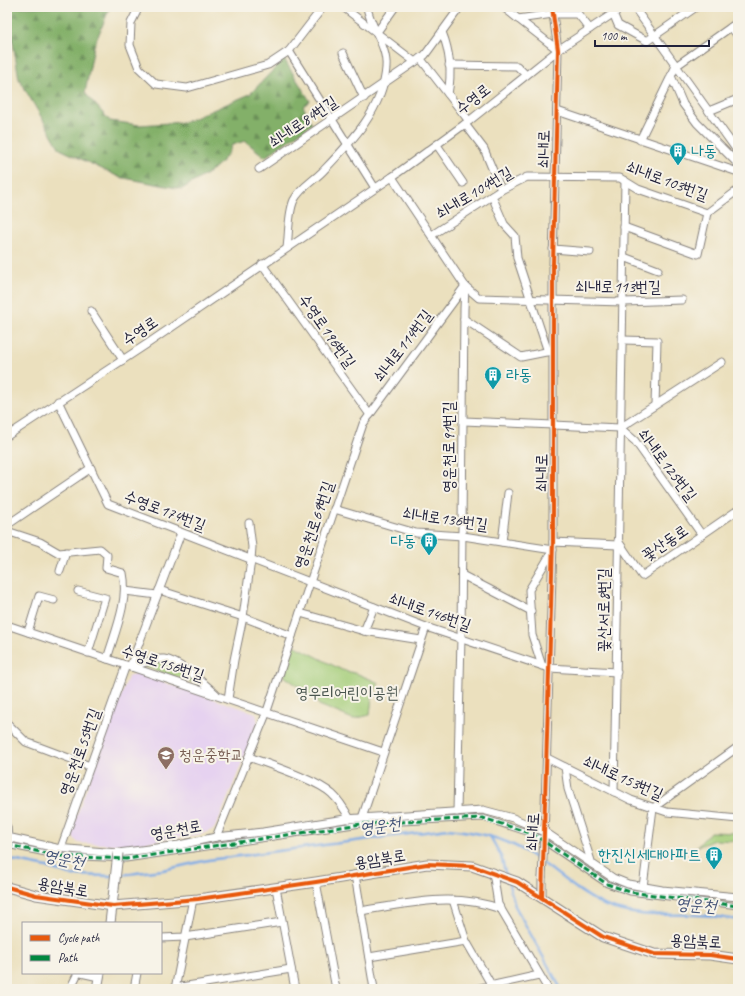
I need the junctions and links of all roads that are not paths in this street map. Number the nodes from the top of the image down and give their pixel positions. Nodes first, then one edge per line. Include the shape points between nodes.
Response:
1 (139, 7) edge
2 (323, 7) edge
3 (343, 7) edge
4 (367, 7) edge
5 (395, 7) edge
6 (460, 7) edge
7 (503, 7) edge
8 (623, 7) edge
9 (634, 7) edge
10 (696, 7) edge
11 (553, 10) edge
12 (613, 13) junction
13 (518, 19) junction
14 (738, 22) edge
15 (731, 27) junction
16 (590, 29) junction
17 (377, 32) junction
18 (442, 32) junction
19 (738, 36) edge
20 (656, 37) junction
21 (558, 50) junction
22 (289, 51) junction
23 (343, 53) dead end
24 (418, 60) junction
25 (450, 64) junction
26 (676, 66) junction
27 (526, 75) junction
28 (671, 76) junction
29 (382, 85) junction
30 (448, 94) junction
31 (364, 98) junction
32 (738, 99) edge
33 (557, 111) junction
34 (709, 111) junction
35 (332, 120) junction
36 (467, 122) junction
37 (640, 140) junction
38 (348, 144) junction
39 (437, 144) junction
40 (738, 152) edge
41 (738, 164) edge
42 (259, 169) dead end
43 (738, 172) edge
44 (555, 176) junction
45 (392, 177) junction
46 (625, 181) junction
47 (463, 183) dead end
48 (375, 188) junction
49 (501, 190) junction
50 (738, 190) edge
51 (492, 196) junction
52 (707, 213) junction
53 (624, 227) junction
54 (432, 235) junction
55 (287, 248) junction
56 (553, 249) junction
57 (590, 252) dead end
58 (624, 257) junction
59 (262, 264) junction
60 (658, 270) dead end
61 (466, 286) junction
62 (531, 300) junction
63 (682, 300) dead end
64 (553, 301) junction
65 (624, 302) junction
66 (91, 311) dead end
67 (464, 319) junction
68 (623, 340) junction
69 (551, 351) junction
70 (123, 360) junction
71 (722, 362) dead end
72 (58, 401) junction
73 (656, 405) junction
74 (370, 415) junction
75 (464, 421) junction
76 (363, 424) joint
77 (554, 424) junction
78 (620, 428) junction
79 (7, 436) edge
80 (91, 468) junction
81 (508, 493) dead end
82 (334, 509) junction
83 (738, 510) edge
84 (248, 523) dead end
85 (7, 524) edge
86 (7, 531) edge
87 (181, 533) junction
88 (702, 535) junction
89 (462, 536) junction
90 (502, 542) junction
91 (553, 542) junction
92 (618, 543) junction
93 (553, 550) junction
94 (66, 552) junction
95 (251, 560) junction
96 (60, 571) dead end
97 (462, 575) junction
98 (310, 583) junction
99 (125, 590) junction
100 (78, 591) dead end
101 (158, 593) junction
102 (54, 600) dead end
103 (374, 607) junction
104 (530, 611) junction
105 (300, 613) junction
106 (243, 617) junction
107 (7, 626) edge
108 (426, 627) junction
109 (364, 631) junction
110 (28, 632) junction
111 (292, 636) junction
112 (461, 637) junction
113 (421, 640) junction
114 (88, 653) junction
115 (107, 659) junction
116 (128, 666) junction
117 (546, 667) junction
118 (617, 672) junction
119 (219, 696) junction
120 (228, 699) junction
121 (267, 712) junction
122 (7, 723) edge
123 (738, 747) edge
124 (383, 752) junction
125 (249, 757) junction
126 (548, 758) junction
127 (90, 766) junction
128 (565, 767) junction
129 (614, 792) junction
130 (653, 808) junction
131 (457, 812) junction
132 (362, 818) junction
133 (350, 819) junction
134 (738, 819) edge
135 (7, 826) edge
136 (545, 836) junction
137 (216, 838) junction
138 (7, 840) edge
139 (61, 848) junction
140 (118, 853) junction
141 (592, 864) junction
142 (493, 872) junction
143 (355, 875) junction
144 (316, 882) junction
145 (7, 887) edge
146 (643, 887) junction
147 (276, 888) junction
148 (542, 897) junction
149 (738, 897) edge
150 (193, 899) junction
151 (453, 900) junction
152 (113, 906) junction
153 (738, 906) edge
154 (501, 909) junction
155 (361, 911) junction
156 (110, 922) edge
157 (282, 922) junction
158 (185, 937) junction
159 (162, 938) edge
160 (466, 942) junction
161 (369, 957) junction
162 (738, 959) edge
163 (291, 969) junction
164 (79, 974) edge
165 (90, 974) edge
166 (137, 974) edge
167 (539, 974) junction
168 (100, 975) edge
169 (492, 986) junction
170 (70, 989) edge
171 (97, 989) edge
172 (134, 989) edge
173 (175, 989) edge
174 (295, 989) edge
175 (336, 989) edge
176 (374, 989) edge
177 (476, 989) edge
178 (548, 989) edge

1 - 22 street via 131,23 130,45 139,68 156,84 187,88 268,65
2 - 22 street
3 - 17 street
4 - 17 street
5 - 17 street
6 - 18 street, 쇠내로84번길
7 - 13 street
8 - 12 street, 수영로
9 - 20 street
10 - 20 street
11 - 13 street
11 - 16 street via 578,14
11 - 21 street, 쇠내로
12 - 16 street, 수영로
12 - 20 street via 618,25 648,41
13 - 21 street
14 - 15 street
15 - 19 street
15 - 26 street
16 - 21 street, 수영로
17 - 24 street
17 - 29 street via 387,67
18 - 24 street, 쇠내로84번길
18 - 25 street via 448,46
20 - 26 street
21 - 27 street, 수영로
21 - 33 street, 쇠내로
22 - 35 street
23 - 31 street
24 - 29 street, 쇠내로84번길
24 - 30 street
25 - 27 street, 수영로 via 517,66
25 - 30 street
26 - 28 street
26 - 34 street
27 - 36 street, 수영로
28 - 37 street
28 - 41 street via 683,104 703,130
29 - 31 street, 쇠내로84번길
29 - 38 street via 373,112
30 - 36 street
31 - 35 street, 쇠내로84번길
32 - 34 street
33 - 37 street, 쇠내로
33 - 44 street, 쇠내로
34 - 40 street
35 - 38 street
35 - 42 street, 쇠내로84번길
36 - 39 street, 수영로
36 - 49 street via 484,149
37 - 43 street
38 - 48 street
38 - 55 street via 294,200
39 - 45 street, 수영로
39 - 47 street
44 - 46 street, 쇠내로103번길 via 620,178
44 - 49 street, 쇠내로104번길 via 527,177
44 - 56 street, 쇠내로
45 - 48 street, 수영로
45 - 54 street, 쇠내로113번길
46 - 52 street, 쇠내로103번길 via 638,189
46 - 53 street, 꽃산서로8번길
48 - 55 street, 수영로
49 - 51 street, 쇠내로104번길
50 - 52 street, 쇠내로103번길
51 - 54 street, 쇠내로104번길
51 - 62 street via 504,224 515,236 517,258
52 - 53 street via 698,254
53 - 58 street, 꽃산서로8번길
54 - 61 street, 쇠내로113번길
55 - 59 street, 수영로
56 - 57 street
56 - 64 street, 쇠내로
58 - 60 street
58 - 65 street, 꽃산서로8번길
59 - 70 street, 수영로
59 - 74 street, 수영로196번길
61 - 62 street, 쇠내로113번길 via 479,298
61 - 67 street, 영운천로91번길
61 - 74 street, 쇠내로114번길
62 - 64 street, 쇠내로113번길
62 - 69 street
63 - 65 street, 쇠내로113번길
64 - 65 street, 쇠내로113번길
64 - 69 street, 쇠내로
65 - 68 street, 꽃산서로8번길
66 - 70 street
67 - 69 street via 521,357
67 - 75 street, 영운천로91번길
68 - 73 street via 657,341
68 - 78 street, 꽃산서로8번길
69 - 77 street, 쇠내로
70 - 72 street, 수영로
71 - 73 street
72 - 79 street, 수영로
72 - 80 street, 수영로174번길
73 - 78 street
74 - 76 street, 쇠내로114번길
75 - 77 street, 쇠내로125번길
75 - 89 street, 영운천로91번길
76 - 82 street, 영운천로69번길
77 - 78 street, 쇠내로125번길
77 - 91 street, 쇠내로
78 - 88 street, 쇠내로125번길 via 635,441
78 - 92 street, 꽃산서로8번길
80 - 85 street
80 - 87 street, 수영로174번길 via 108,504
81 - 90 street
82 - 89 street, 쇠내로136번길 via 416,533
82 - 98 street, 영운천로69번길
83 - 88 street, 꽃산동로
84 - 95 street via 252,547
86 - 94 street via 40,542 59,553
87 - 95 street, 수영로174번길
87 - 101 street, 영운천로55번길
88 - 92 street, 꽃산동로 via 642,576
89 - 90 street, 쇠내로136번길
89 - 97 street, 영운천로91번길
90 - 93 street, 쇠내로136번길
91 - 92 street
91 - 93 street, 쇠내로
92 - 118 street, 꽃산서로8번길
93 - 104 street via 529,590
93 - 117 street, 쇠내로
94 - 96 street
94 - 99 street via 100,549 107,556 106,568 123,573
95 - 98 street, 수영로174번길
95 - 106 street
97 - 104 street
97 - 112 street, 영운천로91번길
98 - 103 street, 쇠내로146번길
98 - 105 street, 영운천로69번길
99 - 101 street
99 - 115 street
100 - 114 street via 105,598
101 - 106 street
101 - 116 street, 영운천로55번길
102 - 110 street via 40,596
103 - 108 street, 쇠내로146번길
103 - 109 street
104 - 117 street via 532,635
105 - 109 street
105 - 111 street, 영운천로69번길
106 - 111 street
106 - 120 street
107 - 110 street, 수영로156번길
108 - 112 street, 쇠내로146번길
108 - 113 street
109 - 113 street
110 - 114 street, 수영로156번길
111 - 121 street, 영운천로69번길
112 - 117 street, 쇠내로146번길
112 - 131 street, 영운천로91번길
113 - 124 street
114 - 115 street, 수영로156번길
115 - 116 street, 수영로156번길
116 - 119 street, 수영로156번길
116 - 119 street via 166,660 198,678
116 - 127 street, 영운천로55번길
117 - 118 street, 쇠내로146번길
117 - 126 street, 쇠내로
118 - 129 street, 꽃산서로8번길
119 - 120 street, 수영로156번길
120 - 121 street, 수영로156번길
121 - 124 street
121 - 125 street, 영운천로69번길
122 - 127 street via 26,742
123 - 130 street
124 - 132 street
125 - 133 street via 317,784 331,793 345,808
125 - 137 street, 영운천로69번길
126 - 128 street, 쇠내로153번길
126 - 136 street, 쇠내로
127 - 139 street, 영운천로55번길
128 - 129 street, 쇠내로153번길
128 - 141 street via 568,789
129 - 130 street, 쇠내로153번길
130 - 134 street, 쇠내로153번길 via 667,812
130 - 146 street
131 - 132 street, 영운천로
131 - 136 street, 영운천로 via 484,810 513,818
132 - 133 street, 영운천로
133 - 137 street, 영운천로
135 - 138 street
136 - 141 street, 영운천로
136 - 148 street, 쇠내로, bridge
137 - 140 street, 영운천로
138 - 139 street, 영운천로
138 - 153 street via 60,856 126,859 361,824 483,818 533,834 607,884 630,892
139 - 140 street, 영운천로
140 - 152 street, bridge
141 - 146 street, 영운천로 via 613,878
142 - 143 street, 용암북로 via 472,866 427,864
142 - 148 street, 용암북로
142 - 154 street
143 - 144 street, 용암북로
143 - 155 street
144 - 147 street, 용암북로
144 - 175 street
145 - 152 street, 용암북로 via 36,895
146 - 149 street, 영운천로
147 - 150 street, 용암북로
147 - 157 street
148 - 162 street, 용암북로 via 603,937 654,954 710,955
150 - 152 street, 용암북로
150 - 158 street
151 - 154 street via 484,903
151 - 155 street via 414,902
151 - 160 street
152 - 156 street
154 - 167 street
155 - 161 street
157 - 158 street
157 - 163 street
158 - 159 street
158 - 173 street
160 - 161 street
160 - 169 street
161 - 176 street
163 - 173 street
163 - 174 street
164 - 170 street
165 - 168 street
166 - 172 street
167 - 169 street
167 - 178 street
168 - 171 street
169 - 177 street

